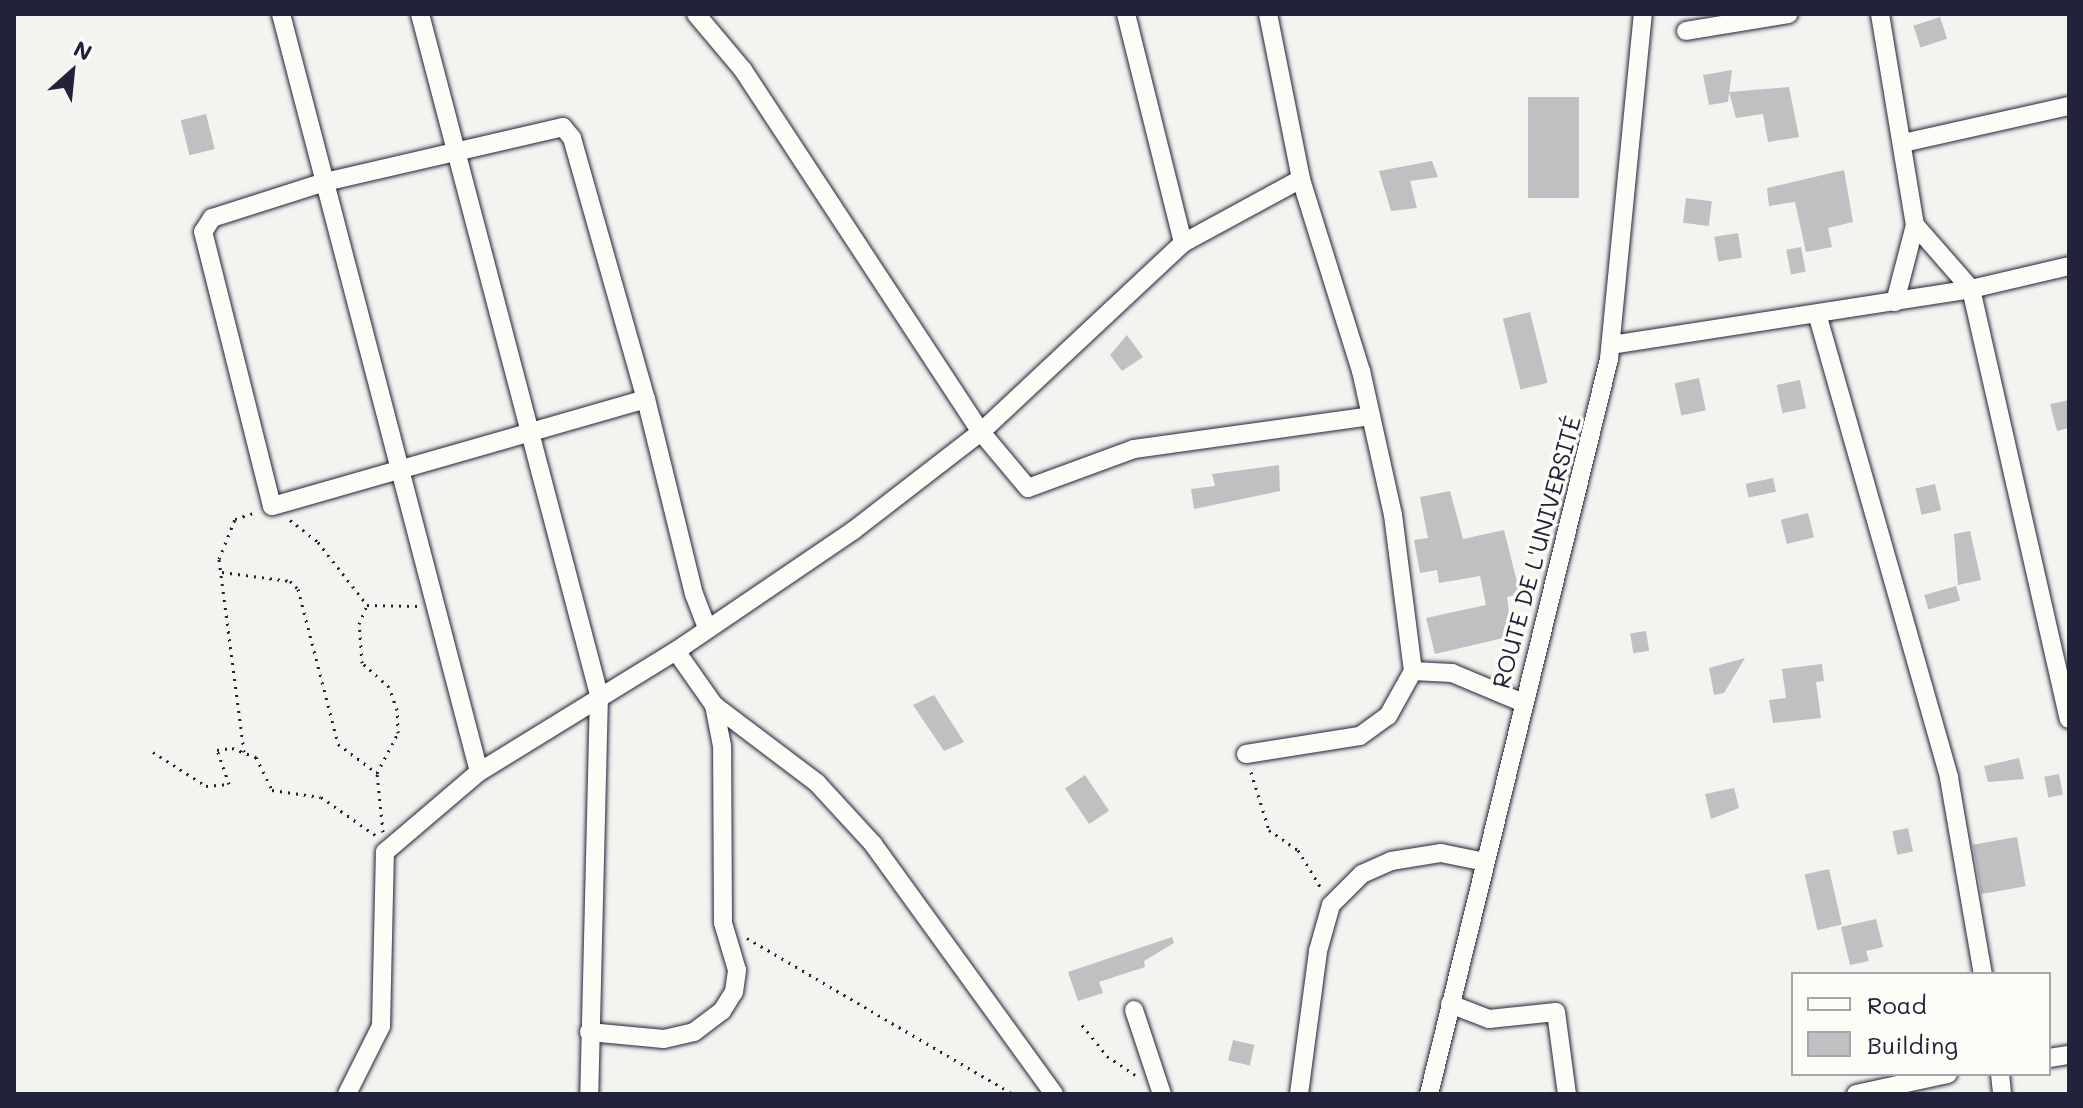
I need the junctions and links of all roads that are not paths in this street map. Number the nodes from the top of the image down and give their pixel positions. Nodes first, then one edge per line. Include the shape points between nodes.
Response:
1 (281, 14) edge
2 (420, 14) edge
3 (696, 14) edge
4 (1126, 14) edge
5 (1268, 14) edge
6 (1643, 14) edge
7 (1789, 14) edge
8 (1880, 14) edge
9 (1686, 31) dead end
10 (2069, 106) edge
11 (1903, 143) junction
12 (455, 149) junction
13 (1301, 179) junction
14 (325, 182) junction
15 (1915, 225) junction
16 (1183, 243) junction
17 (2069, 266) edge
18 (1971, 289) junction
19 (1895, 302) junction
20 (1818, 317) junction
21 (1611, 345) junction
22 (646, 399) junction
23 (1371, 416) junction
24 (529, 430) junction
25 (981, 432) junction
26 (402, 468) junction
27 (706, 625) junction
28 (676, 651) junction
29 (1413, 671) junction
30 (599, 695) junction
31 (1521, 702) junction
32 (714, 705) junction
33 (2069, 719) edge
34 (1246, 754) road end
35 (479, 772) junction
36 (1485, 862) junction
37 (1983, 972) edge
38 (1450, 1004) junction
39 (1134, 1010) dead end
40 (589, 1032) junction
41 (1939, 1076) edge
42 (1162, 1093) edge
43 (347, 1094) edge
44 (589, 1094) edge
45 (1054, 1094) edge
46 (1299, 1094) edge
47 (1429, 1094) edge
48 (1567, 1094) edge
49 (1856, 1094) edge

1 - 14 street
2 - 12 street
3 - 25 street via 743,70
4 - 16 street
5 - 13 street
6 - 21 street, ROUTE DE L'UNIVERSITÉ
7 - 9 street
8 - 11 street
10 - 11 street
11 - 15 street
12 - 14 street
12 - 22 street via 549,126 563,127 572,138
12 - 24 street
13 - 16 street
13 - 23 street
14 - 26 street
14 - 26 street via 212,218 203,232 272,506
15 - 18 street
15 - 19 street
16 - 25 street
17 - 18 street
18 - 19 street
18 - 33 street
19 - 20 street
20 - 21 street
20 - 37 street via 1949,778
21 - 31 street, ROUTE DE L'UNIVERSITÉ
22 - 24 street
22 - 27 street
23 - 25 street via 1134,449 1028,488
23 - 29 street via 1393,515
24 - 26 street
24 - 30 street
25 - 27 street via 854,530
26 - 35 street
27 - 28 street
28 - 30 street
28 - 32 street
29 - 31 street via 1452,673
29 - 34 street via 1388,716 1360,736
30 - 35 street
30 - 40 street
31 - 36 street, ROUTE DE L'UNIVERSITÉ
32 - 40 street via 722,746 723,923 737,970 734,992 709,1023 664,1039
32 - 45 street via 817,783 873,844
35 - 43 street via 385,852 381,1026
36 - 38 street, ROUTE DE L'UNIVERSITÉ
36 - 46 street via 1441,853 1391,861 1362,874 1331,905 1318,951
38 - 47 street, ROUTE DE L'UNIVERSITÉ
38 - 48 street via 1489,1019 1556,1012
39 - 42 street
40 - 44 street
41 - 49 street

